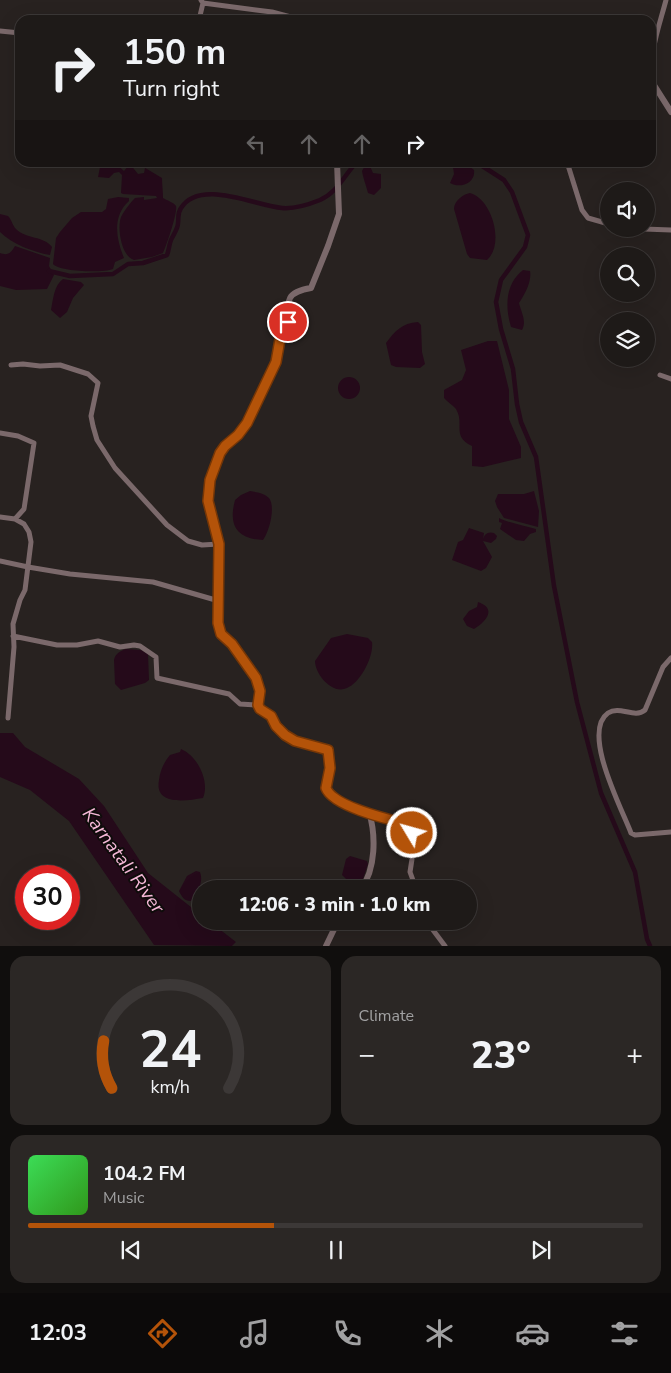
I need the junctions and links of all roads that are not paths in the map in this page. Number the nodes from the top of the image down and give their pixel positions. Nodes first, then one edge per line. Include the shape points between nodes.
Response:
1 (666, 0) edge
2 (202, 2) edge
3 (200, 15) edge
4 (283, 15) edge
5 (0, 31) edge
6 (15, 32) edge
7 (656, 45) edge
8 (656, 90) edge
9 (671, 112) edge
10 (338, 167) edge
11 (569, 167) edge
12 (600, 221) edge
13 (655, 229) edge
14 (671, 230) edge
15 (11, 365) dead end
16 (660, 375) dead end
17 (671, 379) edge
18 (0, 433) edge
19 (0, 517) edge
20 (15, 519) junction
21 (219, 544) junction
22 (0, 560) edge
23 (28, 568) junction
24 (219, 601) junction
25 (13, 636) junction
26 (671, 658) edge
27 (258, 705) junction
28 (8, 718) dead end
29 (369, 812) junction
30 (671, 832) edge
31 (366, 880) edge
32 (413, 880) edge
33 (334, 930) edge
34 (433, 930) edge
35 (326, 946) edge
36 (445, 946) edge

1 - 7 street
2 - 3 street
2 - 4 street
5 - 6 street
8 - 9 street
10 - 21 street via 339,214 311,288 291,295 287,304 288,322 282,328 276,362 247,423 220,453 210,480 208,501
11 - 12 street via 582,210 588,218
13 - 14 street
15 - 21 street via 60,365 88,374 98,383 91,416 97,440 115,468 188,541 202,545
16 - 17 street
18 - 20 street via 34,443 24,509
19 - 20 street
20 - 23 street via 29,532
21 - 24 street
22 - 23 street
23 - 24 street via 153,582
23 - 25 street
24 - 27 street via 221,634 256,678 260,691
25 - 27 street via 57,645 77,646 98,641 120,647 140,646 156,657 157,678 230,694 240,704
25 - 28 street
26 - 30 street via 663,667 645,710 638,714 610,712 602,720 598,735 601,757 631,833
27 - 29 street via 285,735 328,750 328,793 344,804
29 - 31 street via 373,856
29 - 32 street via 413,827 410,872
33 - 35 street
34 - 36 street

